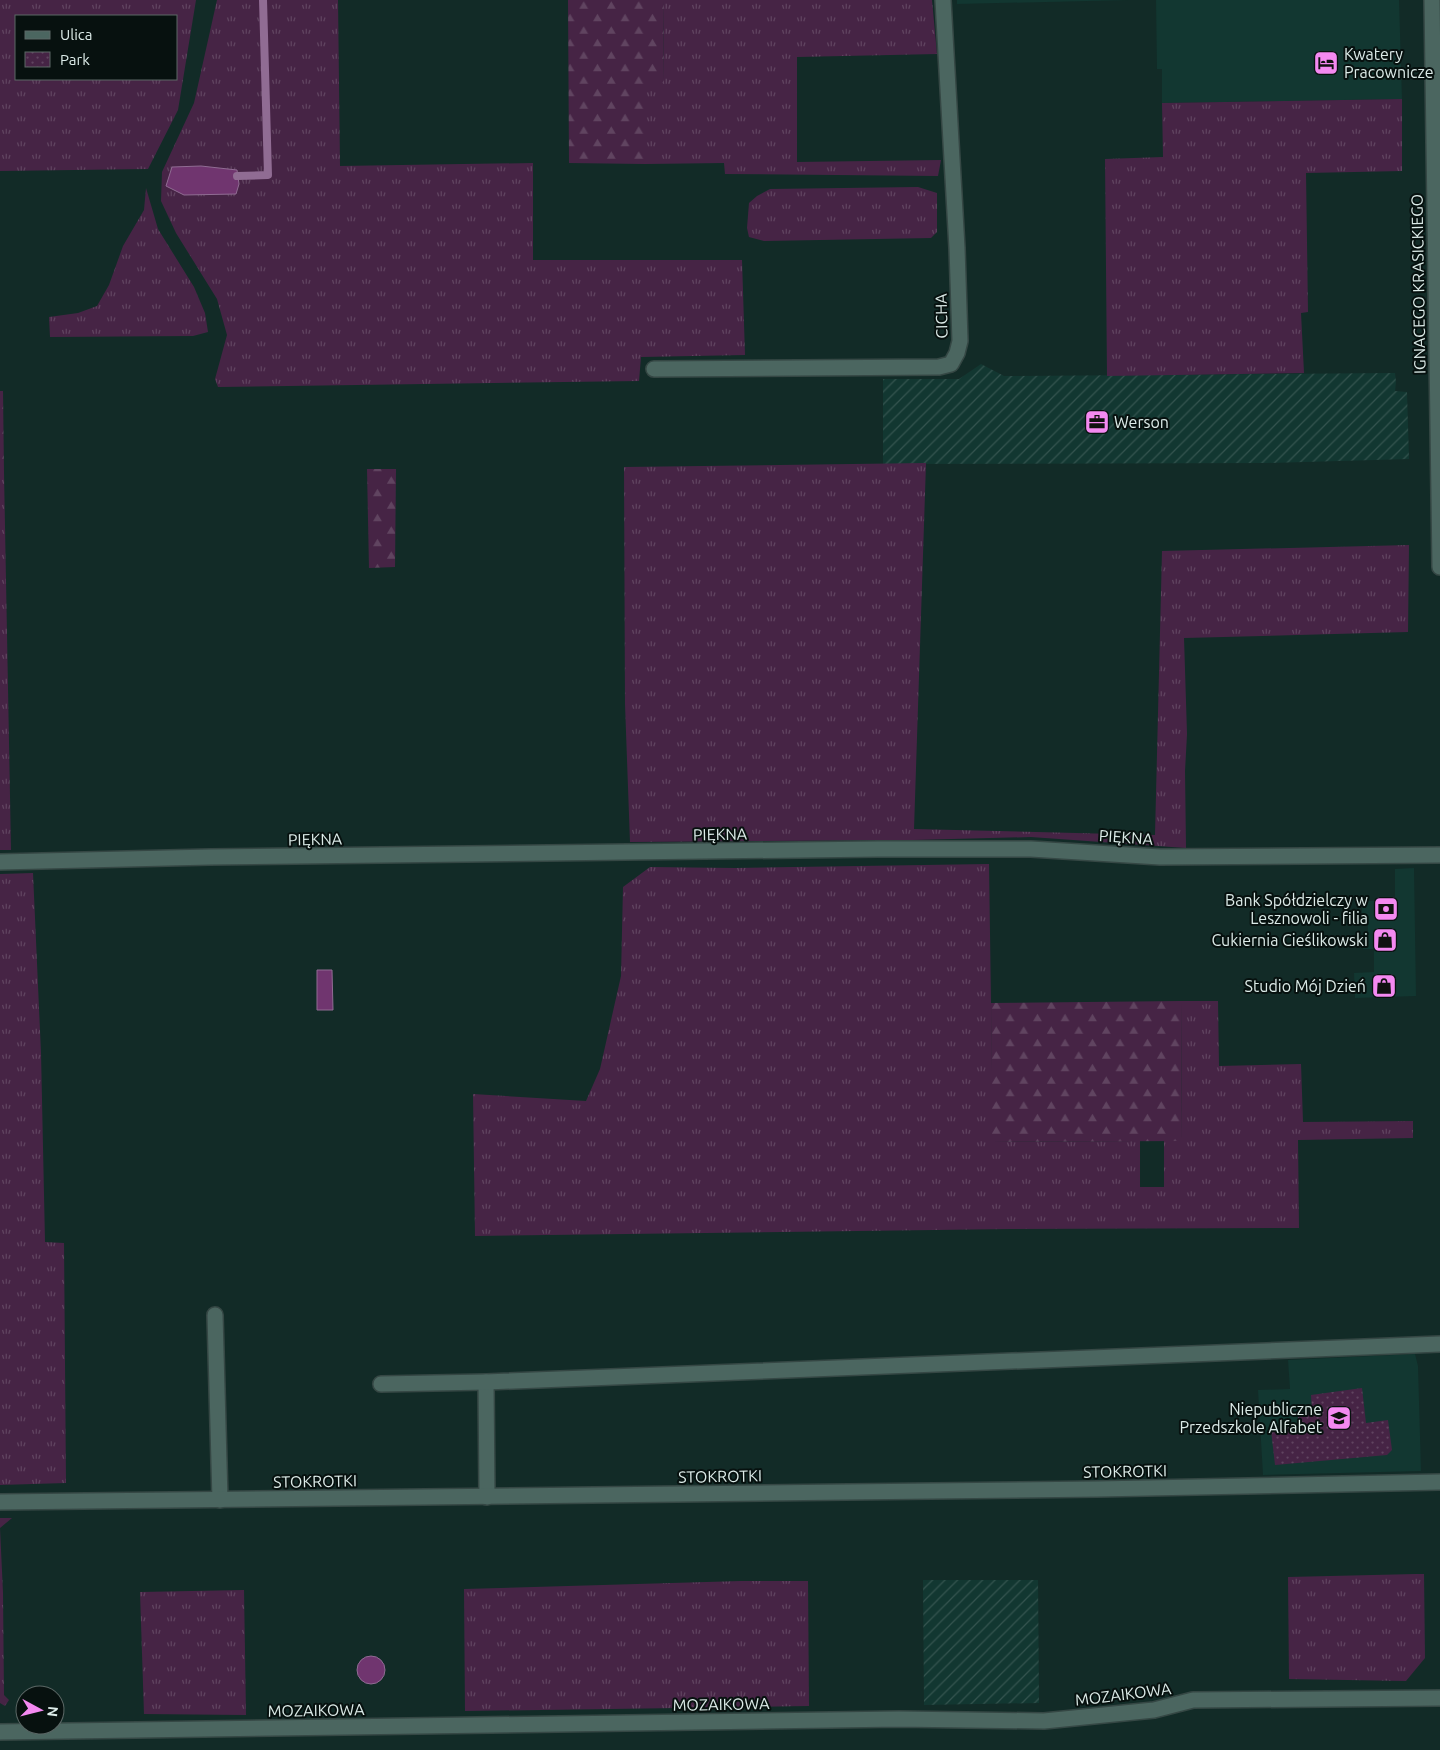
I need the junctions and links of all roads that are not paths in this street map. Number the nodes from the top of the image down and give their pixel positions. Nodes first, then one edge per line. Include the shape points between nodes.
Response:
1 (943, 0) edge
2 (1432, 0) edge
3 (1436, 32) edge
4 (654, 369) dead end
5 (1440, 567) edge
6 (1440, 855) edge
7 (0, 862) edge
8 (215, 1315) dead end
9 (1440, 1344) edge
10 (486, 1382) junction
11 (381, 1384) dead end
12 (1440, 1482) edge
13 (487, 1497) junction
14 (220, 1500) junction
15 (0, 1502) edge
16 (1440, 1698) edge
17 (0, 1732) edge

1 - 4 street, CICHA via 960,341 951,364 939,367
2 - 3 street, IGNACEGO KRASICKIEGO
3 - 5 street, IGNACEGO KRASICKIEGO
6 - 7 street, PIĘKNA via 1160,857 1031,849 878,849
8 - 14 street
9 - 10 street
10 - 11 street
10 - 13 street
12 - 13 street, STOKROTKI
13 - 14 street, STOKROTKI
14 - 15 street, STOKROTKI
16 - 17 street, MOZAIKOWA via 1193,1700 1154,1710 1044,1721 899,1719

